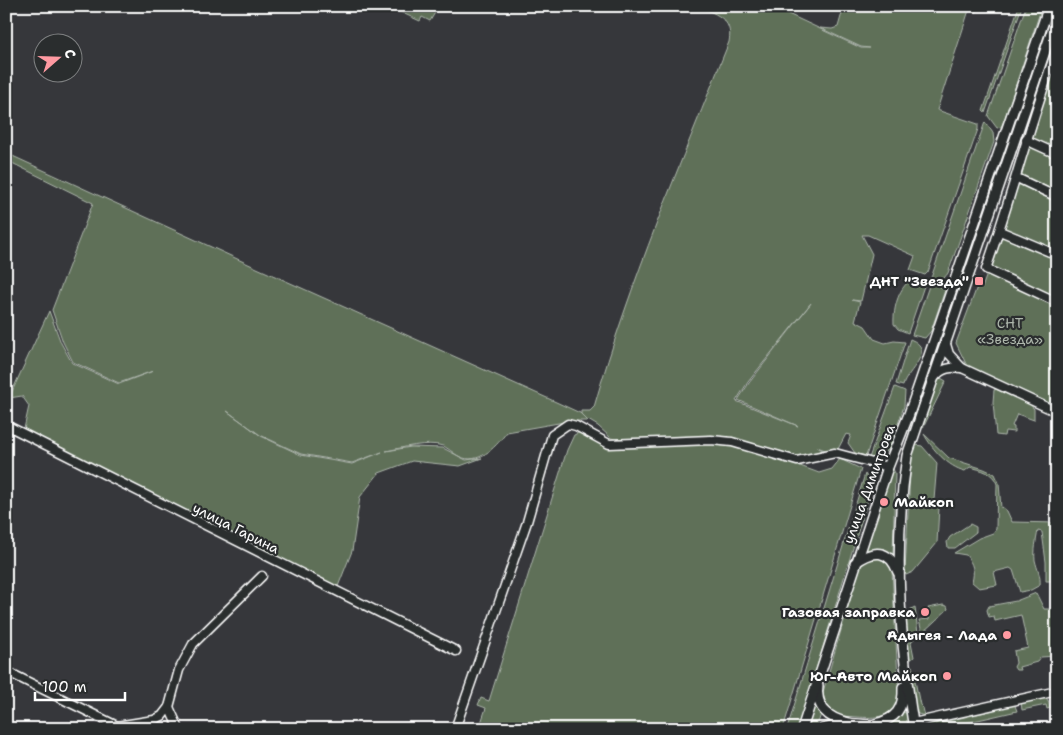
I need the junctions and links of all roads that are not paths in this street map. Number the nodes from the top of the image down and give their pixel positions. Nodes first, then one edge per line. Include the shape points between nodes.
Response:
1 (1049, 6) edge
2 (1057, 16) edge
3 (1057, 50) edge
4 (1053, 71) edge
5 (1026, 140) junction
6 (1057, 154) edge
7 (1017, 178) junction
8 (1057, 197) edge
9 (1000, 231) junction
10 (981, 235) junction
11 (997, 240) junction
12 (1057, 256) edge
13 (1057, 302) edge
14 (945, 341) junction
15 (962, 368) junction
16 (926, 396) junction
17 (1057, 412) edge
18 (6, 425) edge
19 (888, 467) junction
20 (855, 563) junction
21 (898, 574) junction
22 (262, 576) dead end
23 (456, 652) dead end
24 (906, 670) junction
25 (6, 671) edge
26 (818, 682) junction
27 (1057, 691) edge
28 (169, 706) junction
29 (850, 724) junction
30 (875, 724) junction
31 (913, 726) edge
32 (120, 727) edge
33 (179, 729) edge
34 (455, 729) edge
35 (802, 729) edge
36 (822, 729) edge
37 (888, 729) edge

1 - 19 main road, улица Димитрова
2 - 10 main road
3 - 4 street
4 - 5 street
5 - 6 street
5 - 7 street
7 - 8 street
7 - 9 street
9 - 11 street
9 - 12 street
10 - 11 street
10 - 14 main road
11 - 13 street via 986,269
14 - 15 street via 949,354
14 - 16 main road
15 - 16 street via 948,368 938,373
15 - 17 street
16 - 21 main road via 907,456
18 - 23 street, улица Гарина
19 - 20 main road, улица Димитрова
19 - 34 street via 835,453 798,461 732,442 710,440 609,444 568,424 552,435 527,522
20 - 21 main road, улица Димитрова via 879,553 891,560
20 - 26 main road, улица Димитрова
21 - 24 main road
22 - 28 street via 193,644 179,670
24 - 30 main road via 901,706 891,718
24 - 31 main road
25 - 32 street
26 - 29 main road via 822,710
26 - 35 main road, улица Димитрова
27 - 31 street
28 - 32 street via 162,716 154,720
28 - 33 street
29 - 30 main road
29 - 36 main road
30 - 37 main road

